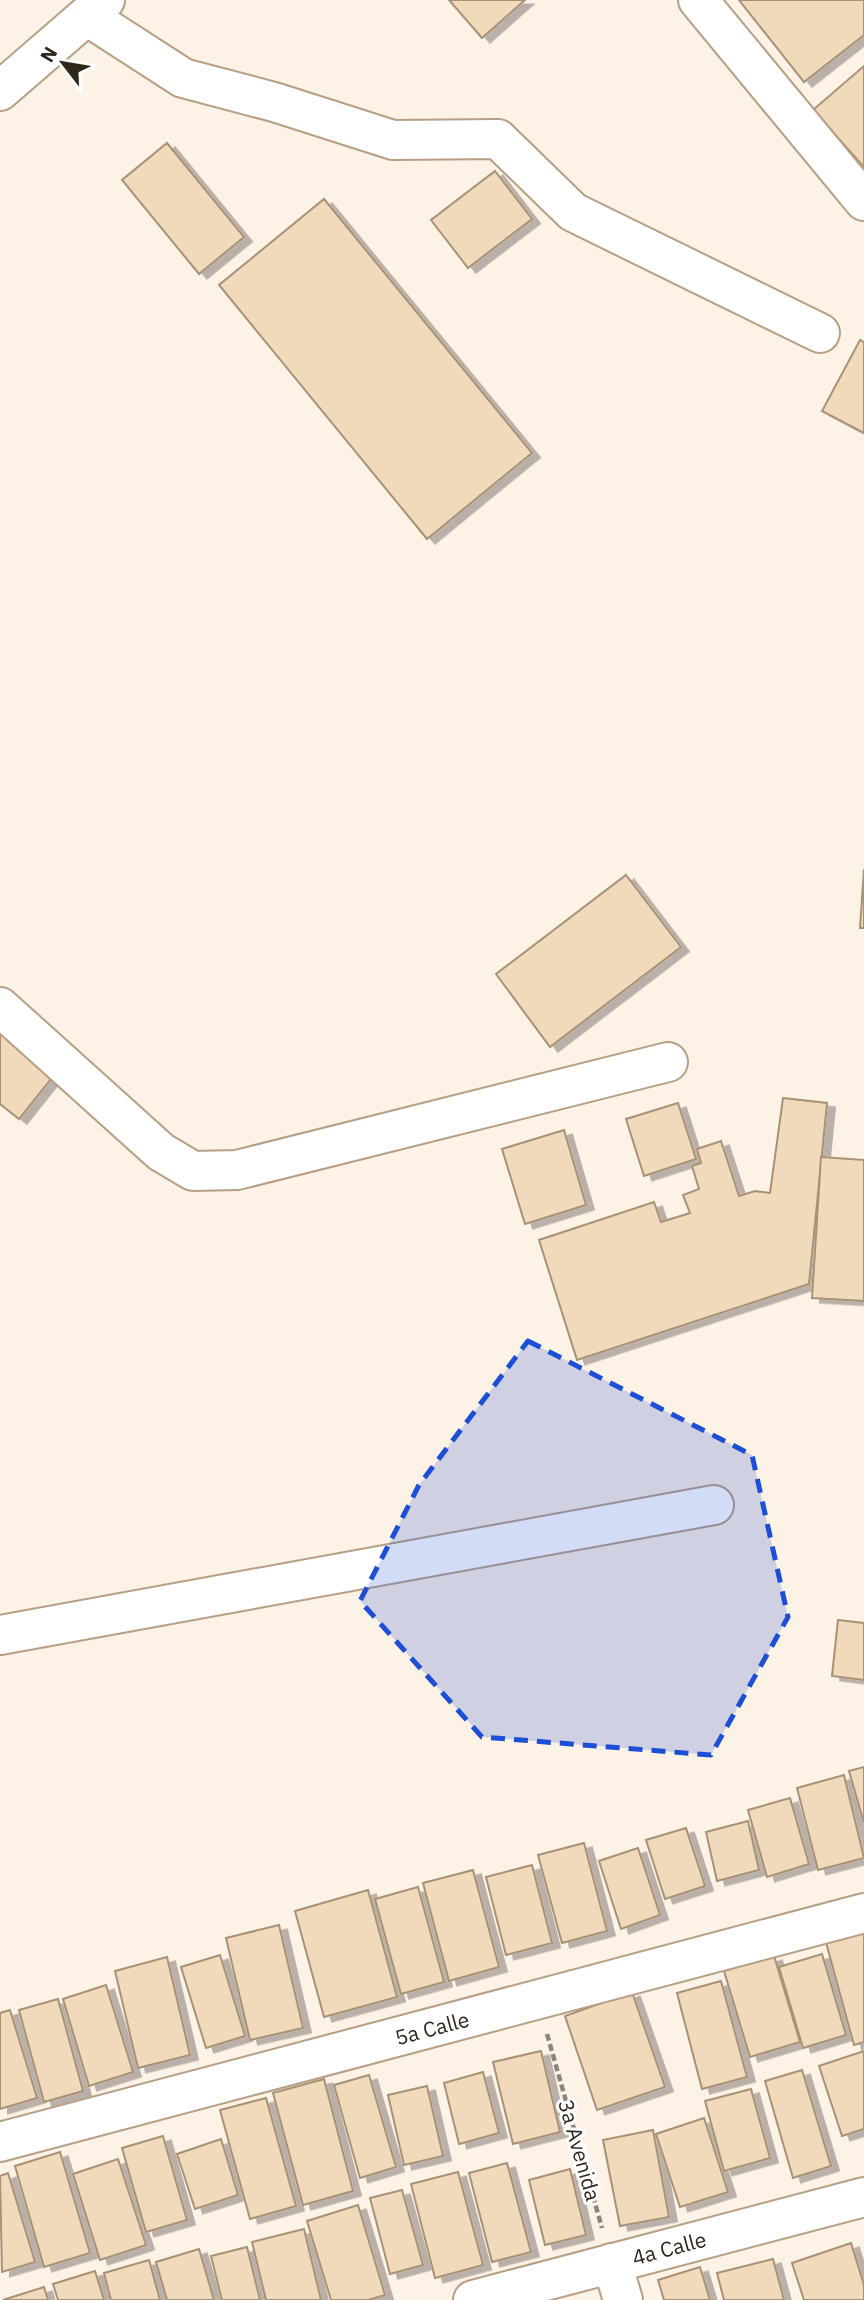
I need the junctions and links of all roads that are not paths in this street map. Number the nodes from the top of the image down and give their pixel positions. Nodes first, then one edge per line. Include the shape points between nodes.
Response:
1 (698, 0) edge
2 (96, 8) edge
3 (0, 91) edge
4 (864, 201) edge
5 (820, 333) dead end
6 (0, 1007) edge
7 (668, 1062) dead end
8 (714, 1505) dead end
9 (0, 1635) edge
10 (864, 1913) edge
11 (0, 2142) edge
12 (864, 2197) edge
13 (612, 2263) junction
14 (473, 2300) edge
15 (623, 2300) edge

1 - 4 street
2 - 3 street
2 - 5 street via 183,78 393,140 498,139 573,212
6 - 7 street via 161,1152 193,1171 237,1170
8 - 9 street
10 - 11 street, 5a Calle
12 - 13 street, 4a Calle
13 - 14 street, 4a Calle
13 - 15 street

